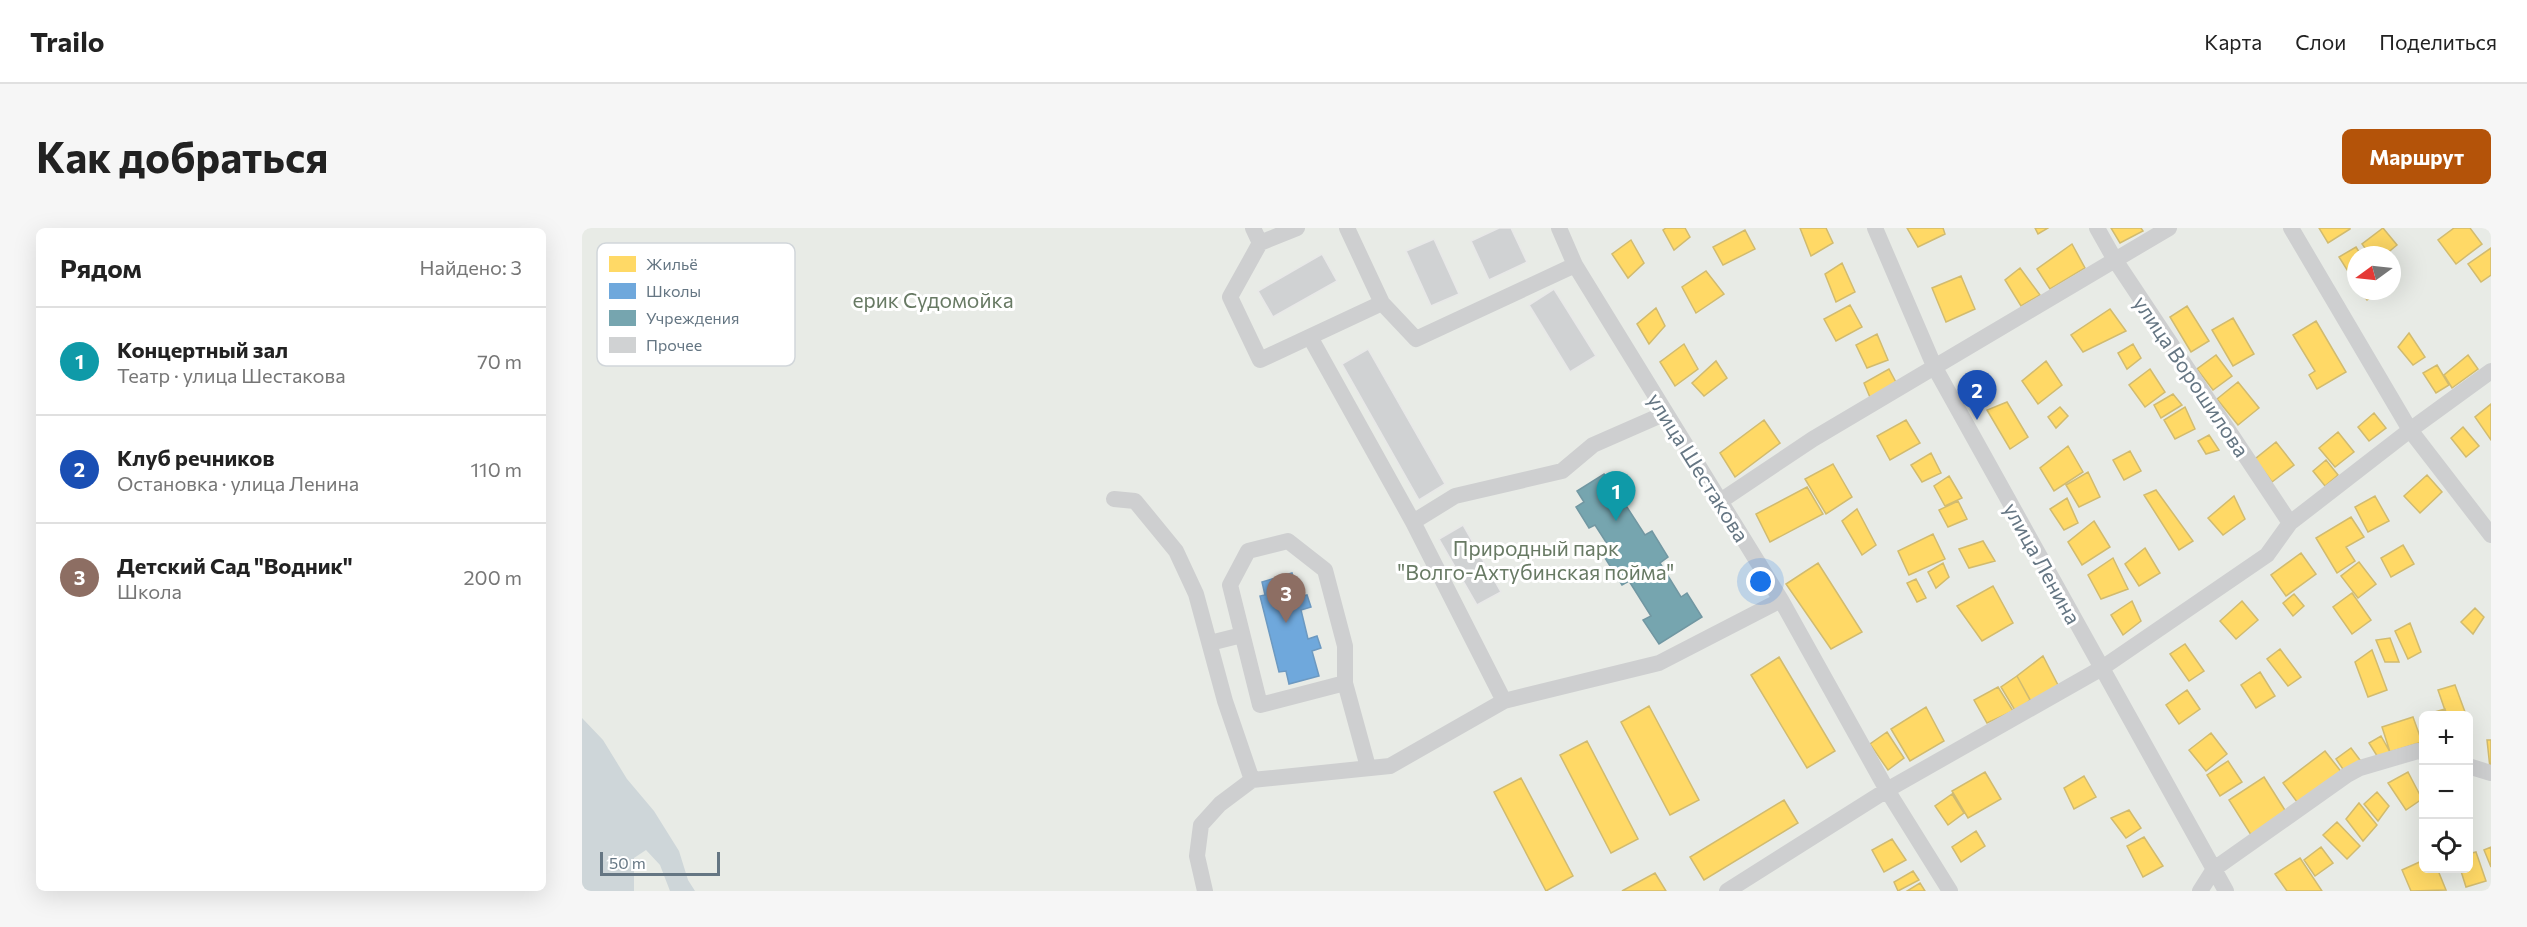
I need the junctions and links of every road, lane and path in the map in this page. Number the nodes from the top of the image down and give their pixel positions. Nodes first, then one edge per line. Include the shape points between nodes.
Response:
1 (1297, 228) edge
2 (1347, 228) edge
3 (1559, 228) edge
4 (1875, 228) edge
5 (2097, 228) edge
6 (2169, 228) edge
7 (2291, 228) edge
8 (1257, 235) edge
9 (2115, 260) junction
10 (1575, 265) junction
11 (1382, 303) junction
12 (1310, 337) junction
13 (1935, 368) junction
14 (2491, 370) edge
15 (1666, 413) junction
16 (2410, 430) junction
17 (1114, 499) dead end
18 (1719, 502) junction
19 (1413, 522) junction
20 (2289, 524) junction
21 (2491, 535) edge
22 (1781, 600) junction
23 (1242, 634) junction
24 (1210, 643) junction
25 (2102, 668) junction
26 (1345, 683) junction
27 (1504, 701) junction
28 (2419, 751) edge
29 (1368, 767) junction
30 (2473, 767) edge
31 (2491, 773) edge
32 (1252, 780) junction
33 (1887, 790) junction
34 (2214, 869) junction
35 (1205, 891) edge
36 (1727, 891) edge
37 (1950, 891) edge
38 (2200, 891) edge
39 (2226, 891) edge

1 - 8 street
2 - 11 street
3 - 10 street, улица Шестакова
4 - 13 street, улица Ленина
5 - 9 street, улица Ворошилова
6 - 9 street
7 - 16 street
8 - 12 street via 1230,297 1260,360
9 - 13 street
9 - 20 street, улица Ворошилова
10 - 11 street via 1416,339
10 - 15 street, улица Шестакова
11 - 12 street
12 - 19 street
13 - 18 street via 1813,439
13 - 25 street, улица Ленина
14 - 16 street
15 - 18 street, улица Шестакова
15 - 19 street via 1593,444 1562,471 1455,496
16 - 20 street
16 - 21 street
17 - 24 street via 1135,501 1176,551 1196,594
18 - 22 street, улица Шестакова
19 - 27 street
20 - 25 street via 2267,555
22 - 27 street via 1659,663
22 - 33 street, улица Шестакова
23 - 24 street
23 - 26 street via 1260,705
23 - 26 street via 1230,585 1248,551 1288,541 1325,570 1345,646
24 - 32 street
25 - 33 street
25 - 34 street, улица Ленина
26 - 29 street
27 - 29 street via 1390,766
28 - 34 street via 2360,768
29 - 32 street
30 - 31 street
32 - 35 street via 1220,804 1202,825 1197,856
33 - 36 street
33 - 37 street, улица Шестакова
34 - 38 street
34 - 39 street, улица Ленина

